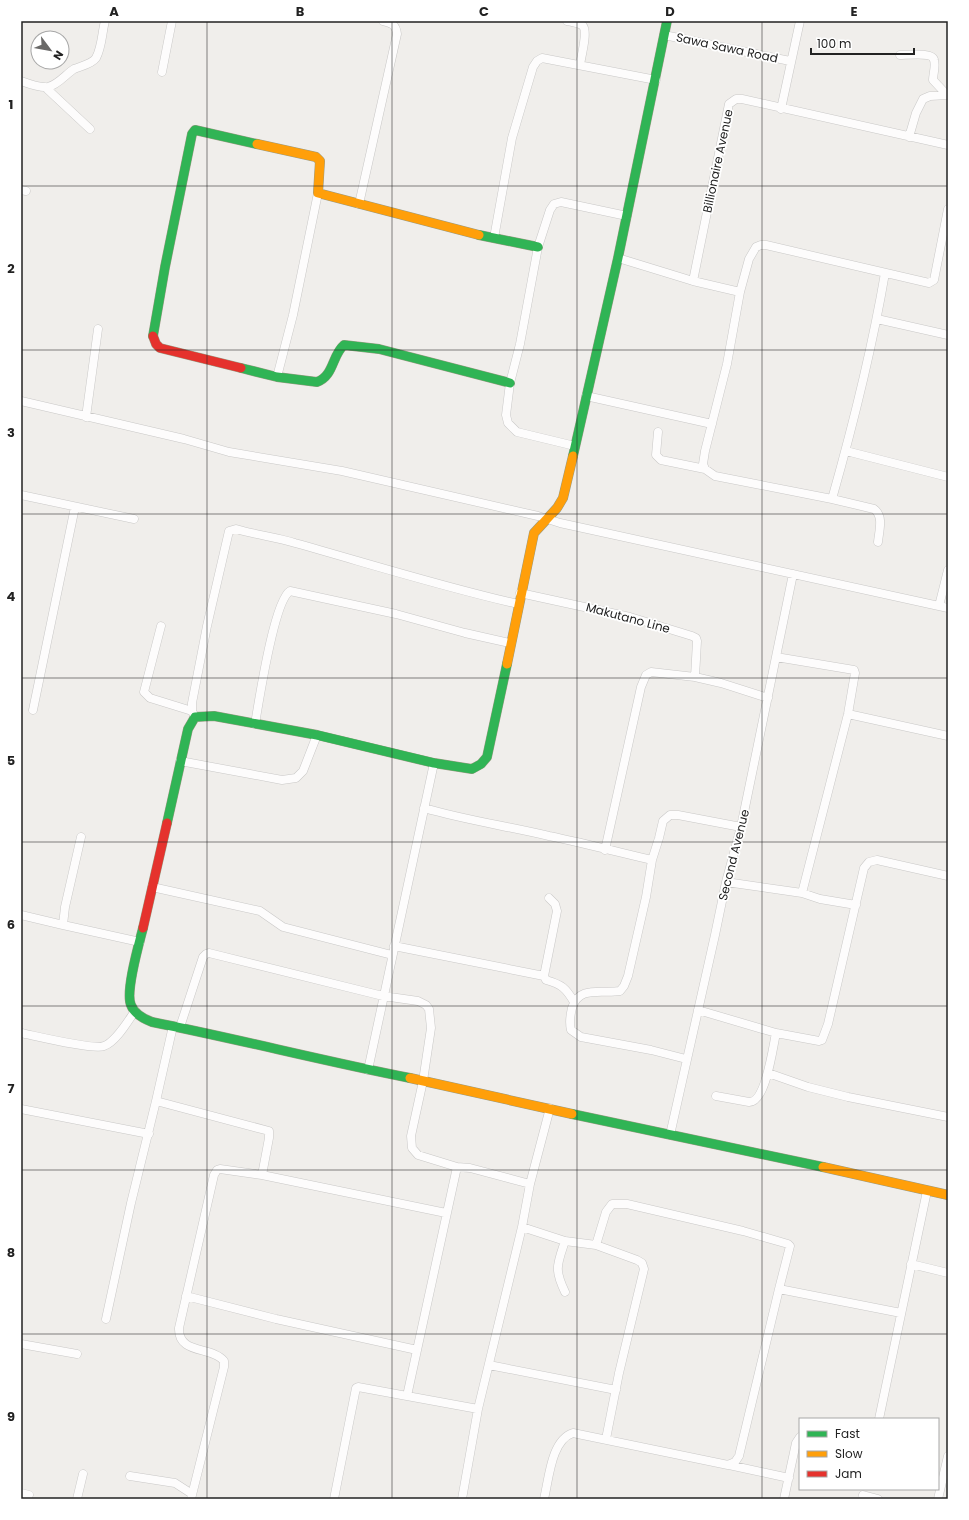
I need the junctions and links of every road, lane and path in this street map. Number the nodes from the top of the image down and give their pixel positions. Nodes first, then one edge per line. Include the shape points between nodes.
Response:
1 (105, 21) edge
2 (172, 21) edge
3 (383, 21) edge
4 (567, 21) edge
5 (667, 21) edge
6 (800, 21) edge
7 (664, 36) junction
8 (900, 55) dead end
9 (790, 61) junction
10 (580, 65) junction
11 (162, 72) dead end
12 (656, 80) junction
13 (21, 81) edge
14 (45, 87) junction
15 (947, 95) edge
16 (781, 109) junction
17 (90, 129) dead end
18 (909, 137) junction
19 (948, 145) edge
20 (318, 192) junction
21 (359, 204) junction
22 (948, 209) edge
23 (627, 216) junction
24 (494, 238) junction
25 (538, 247) junction
26 (618, 258) junction
27 (885, 273) junction
28 (693, 280) junction
29 (740, 292) junction
30 (877, 319) junction
31 (98, 329) dead end
32 (948, 335) edge
33 (277, 377) junction
34 (510, 383) junction
35 (586, 396) junction
36 (21, 401) edge
37 (86, 417) junction
38 (712, 424) junction
39 (658, 432) dead end
40 (575, 446) junction
41 (846, 451) junction
42 (705, 469) junction
43 (948, 477) edge
44 (21, 495) edge
45 (832, 499) junction
46 (75, 507) junction
47 (546, 518) junction
48 (134, 519) dead end
49 (878, 542) dead end
50 (948, 570) edge
51 (793, 574) junction
52 (520, 593) junction
53 (518, 604) junction
54 (939, 606) junction
55 (948, 608) edge
56 (161, 626) dead end
57 (510, 643) junction
58 (776, 657) junction
59 (695, 677) junction
60 (768, 698) junction
61 (33, 710) dead end
62 (193, 714) junction
63 (848, 714) junction
64 (255, 724) junction
65 (317, 735) junction
66 (948, 736) edge
67 (180, 761) junction
68 (434, 763) junction
69 (424, 808) junction
70 (741, 826) junction
71 (82, 837) dead end
72 (604, 850) junction
73 (652, 860) junction
74 (948, 876) edge
75 (726, 882) junction
76 (152, 887) junction
77 (802, 893) junction
78 (549, 898) dead end
79 (856, 905) junction
80 (21, 915) edge
81 (63, 925) junction
82 (140, 942) junction
83 (394, 946) junction
84 (392, 955) junction
85 (544, 976) junction
86 (383, 996) junction
87 (574, 1002) junction
88 (698, 1010) junction
89 (135, 1011) junction
90 (176, 1026) junction
91 (776, 1032) junction
92 (21, 1033) edge
93 (686, 1060) junction
94 (368, 1070) junction
95 (768, 1073) junction
96 (423, 1081) junction
97 (716, 1096) dead end
98 (156, 1101) junction
99 (550, 1108) junction
100 (21, 1109) edge
101 (948, 1117) edge
102 (148, 1134) junction
103 (670, 1135) junction
104 (457, 1167) junction
105 (262, 1175) junction
106 (530, 1184) junction
107 (927, 1191) junction
108 (948, 1196) edge
109 (446, 1213) junction
110 (522, 1227) junction
111 (565, 1241) junction
112 (596, 1245) junction
113 (911, 1264) junction
114 (948, 1273) edge
115 (779, 1289) junction
116 (566, 1292) dead end
117 (186, 1296) junction
118 (901, 1313) junction
119 (106, 1319) dead end
120 (21, 1344) edge
121 (418, 1350) junction
122 (77, 1354) dead end
123 (489, 1365) junction
124 (616, 1390) junction
125 (407, 1396) junction
126 (478, 1409) junction
127 (879, 1418) edge
128 (799, 1438) edge
129 (606, 1439) junction
130 (948, 1456) edge
131 (728, 1465) junction
132 (83, 1474) dead end
133 (130, 1476) dead end
134 (790, 1478) junction
135 (863, 1494) edge
136 (192, 1497) edge
137 (77, 1499) edge
138 (334, 1499) edge
139 (462, 1499) edge
140 (544, 1499) edge
141 (784, 1499) edge
142 (878, 1499) edge
143 (938, 1499) edge

1 - 14 street via 95,59 54,85
2 - 11 street
3 - 21 street via 395,25 398,34
4 - 10 street via 583,26 585,32
5 - 7 street
6 - 9 street
7 - 9 street, Sawa Sawa Road
7 - 12 street
8 - 15 street via 933,57 934,80
9 - 16 street
10 - 12 street
10 - 24 street via 542,58 533,67 512,138
12 - 23 street
13 - 14 street
14 - 17 street
15 - 18 street via 923,99
16 - 18 street, Billionaire Avenue
16 - 28 street, Billionaire Avenue via 742,99 736,99 729,104
18 - 19 street, Billionaire Avenue
20 - 21 street
20 - 33 street via 293,315
20 - 33 street via 320,161 316,157 195,130 192,134 153,338 160,348
21 - 24 street
22 - 27 street via 934,280 929,283
23 - 25 street via 556,203 550,210
23 - 26 street
24 - 25 street
25 - 34 street
26 - 28 street
26 - 35 street
27 - 29 street via 761,245 756,247 749,259
27 - 30 street
28 - 29 street
29 - 38 street via 727,364
30 - 32 street
30 - 41 street
31 - 37 street
33 - 34 street via 322,381 338,350 344,345 379,349
34 - 40 street via 506,415 510,427 517,432
35 - 38 street
35 - 40 street
36 - 37 street
37 - 47 street via 229,452 342,471
38 - 42 street via 705,451
39 - 42 street via 656,455 661,460
40 - 47 street via 563,498 557,509
41 - 43 street
41 - 45 street
42 - 45 street via 715,476
44 - 46 street
45 - 49 street via 878,512
46 - 48 street
46 - 61 street
47 - 51 street
47 - 52 street via 534,533
50 - 54 street
51 - 54 street
51 - 58 street, Second Avenue
52 - 53 street
52 - 59 street, Makutano Line via 630,617 692,636 697,641
53 - 57 street
53 - 62 street via 386,570 294,542 233,529 230,531 213,599 192,703
54 - 55 street
56 - 62 street via 144,692 150,698
57 - 64 street via 290,591 284,596 274,629
57 - 68 street via 486,757 481,764 472,769
58 - 60 street, Second Avenue
58 - 63 street via 854,670
59 - 60 street
59 - 72 street via 651,672 646,675 641,687
60 - 70 street, Second Avenue
62 - 64 street
62 - 67 street
63 - 66 street
63 - 77 street
64 - 65 street
65 - 67 street via 303,771 296,778 282,780
65 - 68 street
67 - 76 street
68 - 69 street
69 - 72 street
69 - 83 street
70 - 73 street via 670,815 663,821
70 - 75 street, Second Avenue
71 - 81 street
72 - 73 street
73 - 87 street via 640,930 624,986 620,991 582,994
74 - 79 street via 877,860 869,862 864,868
75 - 77 street
75 - 88 street, Second Avenue
76 - 82 street
76 - 84 street via 260,911 283,927
77 - 79 street
78 - 85 street via 557,911
79 - 91 street via 825,1037 819,1041
80 - 81 street
81 - 82 street
82 - 89 street via 128,999
83 - 84 street
83 - 85 street
84 - 86 street
85 - 87 street via 546,980 568,991
86 - 90 street via 206,954
86 - 94 street
86 - 96 street via 418,1001 429,1009 431,1028
87 - 93 street via 569,1023 571,1030 580,1037 651,1050
88 - 91 street
88 - 93 street, Second Avenue
89 - 90 street via 152,1022
89 - 92 street via 112,1041 104,1046 84,1045
90 - 94 street
90 - 98 street
91 - 95 street
93 - 103 street, Second Avenue
94 - 96 street
95 - 97 street via 759,1096 752,1102
95 - 101 street via 848,1097
96 - 99 street
96 - 104 street via 411,1136 412,1148 418,1155
98 - 102 street
98 - 105 street via 269,1131
99 - 103 street
99 - 106 street
100 - 102 street
102 - 119 street
103 - 107 street
104 - 106 street
104 - 109 street
105 - 109 street
105 - 117 street via 220,1169 215,1171
106 - 110 street
107 - 108 street
107 - 113 street
109 - 121 street
110 - 111 street
110 - 123 street
111 - 112 street
111 - 116 street via 557,1273
112 - 115 street via 606,1212 612,1204 627,1204 743,1231 790,1246
112 - 124 street via 637,1260 642,1263 644,1269
113 - 114 street
113 - 118 street
115 - 118 street
115 - 131 street via 739,1456 735,1462
117 - 121 street
117 - 136 street via 179,1328 181,1340 196,1350 219,1356 224,1361
118 - 127 street
120 - 122 street
121 - 125 street
123 - 124 street
123 - 126 street
124 - 129 street
125 - 126 street
125 - 138 street via 356,1388
126 - 139 street
128 - 134 street
129 - 131 street
129 - 140 street via 573,1433 566,1435 555,1451
130 - 143 street
131 - 134 street
132 - 137 street
133 - 136 street via 175,1483
134 - 141 street
135 - 142 street

